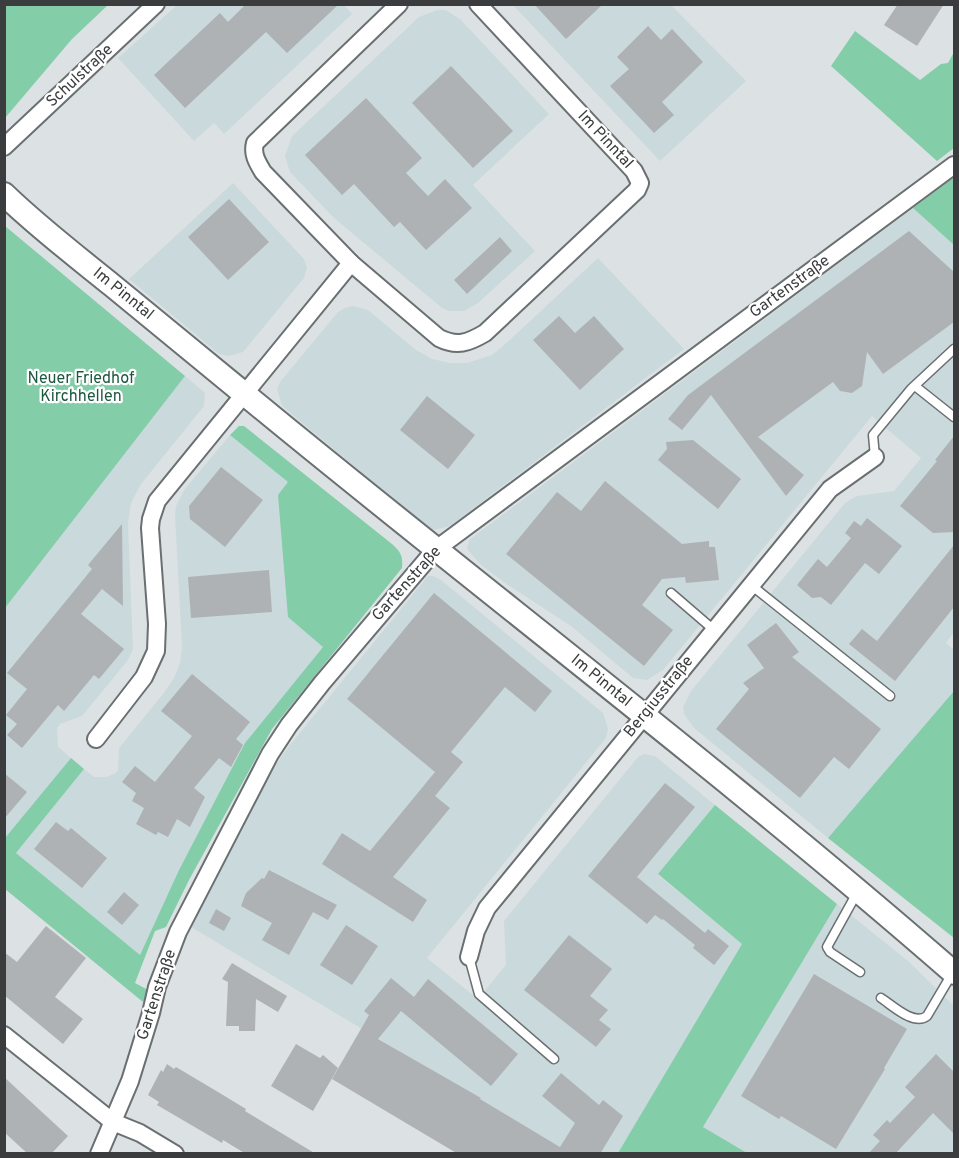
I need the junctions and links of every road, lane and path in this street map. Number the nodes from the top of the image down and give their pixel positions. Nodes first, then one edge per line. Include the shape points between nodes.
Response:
1 (156, 4) edge
2 (399, 4) edge
3 (478, 4) edge
4 (4, 147) edge
5 (954, 165) edge
6 (4, 194) edge
7 (351, 263) junction
8 (954, 349) edge
9 (915, 386) junction
10 (243, 393) junction
11 (954, 417) edge
12 (875, 457) joint
13 (435, 550) junction
14 (751, 585) junction
15 (671, 593) dead end
16 (714, 630) junction
17 (890, 696) dead end
18 (644, 716) junction
19 (96, 739) dead end
20 (858, 891) junction
21 (470, 957) joint
22 (860, 972) dead end
23 (954, 972) edge
24 (881, 999) dead end
25 (4, 1035) edge
26 (554, 1059) dead end
27 (113, 1122) junction
28 (99, 1154) edge
29 (175, 1154) edge

1 - 4 street, Schulstraße
2 - 7 street, Im Pinntal via 255,143 253,150 263,172
3 - 7 street, Im Pinntal via 634,171 640,183 637,190 485,333 461,345 440,338
5 - 13 street, Gartenstraße
6 - 10 main road, Im Pinntal
7 - 10 street
8 - 9 lane
9 - 11 lane
9 - 12 lane via 873,435
10 - 13 main road, Im Pinntal
10 - 19 street via 157,501 150,528 156,651 144,677
12 - 14 street, Bergiusstraße via 830,489
13 - 18 main road, Im Pinntal
13 - 27 street, Gartenstraße via 322,683 270,754 178,932 156,987 130,1081
14 - 16 street, Bergiusstraße
14 - 17 lane
15 - 16 lane
16 - 18 street, Bergiusstraße
18 - 20 main road, Im Pinntal
18 - 21 street, Bergiusstraße via 487,908
20 - 22 lane via 827,947
20 - 23 main road, Im Pinntal
21 - 26 lane via 479,994
23 - 24 lane via 927,1016 920,1020
25 - 27 street
27 - 28 street, Gartenstraße
27 - 29 street via 140,1132

